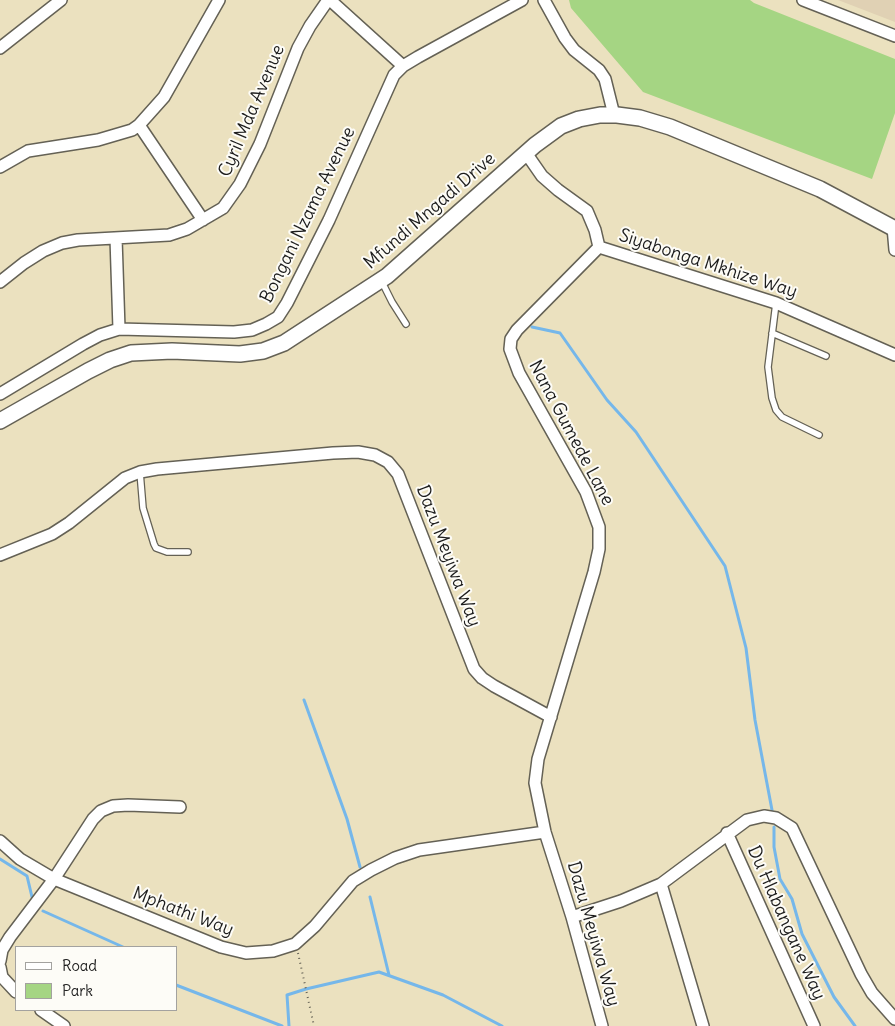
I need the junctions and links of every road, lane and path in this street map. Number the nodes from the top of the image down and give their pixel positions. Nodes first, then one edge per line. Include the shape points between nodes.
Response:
1 (61, 0) edge
2 (219, 0) edge
3 (329, 0) edge
4 (522, 0) edge
5 (544, 0) edge
6 (803, 0) edge
7 (895, 36) edge
8 (0, 48) edge
9 (402, 66) junction
10 (614, 115) junction
11 (139, 125) junction
12 (526, 153) junction
13 (0, 167) edge
14 (203, 220) junction
15 (894, 228) edge
16 (116, 238) junction
17 (599, 247) junction
18 (895, 250) edge
19 (381, 280) junction
20 (0, 282) edge
21 (776, 303) junction
22 (406, 324) dead end
23 (118, 329) junction
24 (772, 332) junction
25 (511, 339) joint
26 (895, 355) edge
27 (826, 356) dead end
28 (0, 394) edge
29 (0, 421) edge
30 (819, 436) dead end
31 (140, 472) junction
32 (188, 552) dead end
33 (0, 555) edge
34 (551, 717) junction
35 (180, 807) dead end
36 (545, 832) junction
37 (727, 833) junction
38 (0, 841) edge
39 (54, 879) junction
40 (661, 884) junction
41 (572, 917) junction
42 (295, 944) junction
43 (0, 961) edge
44 (0, 967) edge
45 (15, 991) edge
46 (42, 1011) edge
47 (895, 1019) edge
48 (64, 1026) edge
49 (314, 1026) edge
50 (602, 1026) edge
51 (704, 1026) edge
52 (814, 1026) edge

1 - 8 street
2 - 11 street via 164,97
3 - 9 street, Cyril Mda Avenue
3 - 14 street, Cyril Mda Avenue via 298,48 240,184 223,208
4 - 9 street, Bongani Nzama Avenue
5 - 10 street via 574,50 605,79
6 - 7 street
9 - 23 street, Bongani Nzama Avenue via 394,75 329,220 278,316 252,330 234,332
10 - 12 street, Mfundi Mngadi Drive via 579,119 561,126
10 - 15 street, Mfundi Mngadi Drive via 640,118 679,131 820,189
11 - 13 street via 116,136 28,151
11 - 14 street
12 - 17 street via 542,176 587,211
12 - 19 street, Mfundi Mngadi Drive
14 - 16 street, Cyril Mda Avenue via 169,235
15 - 18 street
16 - 20 street, Cyril Mda Avenue via 62,243 43,251
16 - 23 street
17 - 21 street, Siyabonga Mkhize Way
17 - 25 street, Siyabonga Mkhize Way via 532,313
19 - 22 lane
19 - 29 street, Mfundi Mngadi Drive via 284,343 263,351 240,354 131,353 88,371
21 - 24 lane
21 - 26 street, Siyabonga Mkhize Way
23 - 28 street, Bongani Nzama Avenue via 83,344
24 - 27 lane
24 - 30 lane via 768,367 776,410 782,418
25 - 34 street, Nana Gumede Lane via 514,362 586,492 599,527 594,572
31 - 32 lane via 143,508 156,548 166,552
31 - 33 street, Dazu Meyiwa Way via 125,478 52,534
31 - 34 street, Dazu Meyiwa Way via 358,452 375,455 388,462 404,488 474,669 494,686
34 - 36 street, Dazu Meyiwa Way via 535,773 536,795
35 - 39 street via 128,805 102,811 83,832
36 - 41 street, Dazu Meyiwa Way
36 - 42 street, Mphathi Way via 419,850 395,858 353,881 315,926
37 - 40 street
37 - 47 street via 747,820 764,816 776,818 792,828 861,974 872,993
37 - 52 street, Du Hlabangane Way
38 - 39 street, Mphathi Way via 20,859
39 - 42 street, Mphathi Way via 221,947 246,953 272,951
39 - 43 street via 2,950
40 - 41 street
40 - 51 street
41 - 50 street, Dazu Meyiwa Way
42 - 49 path
44 - 45 street via 2,977
46 - 48 street

